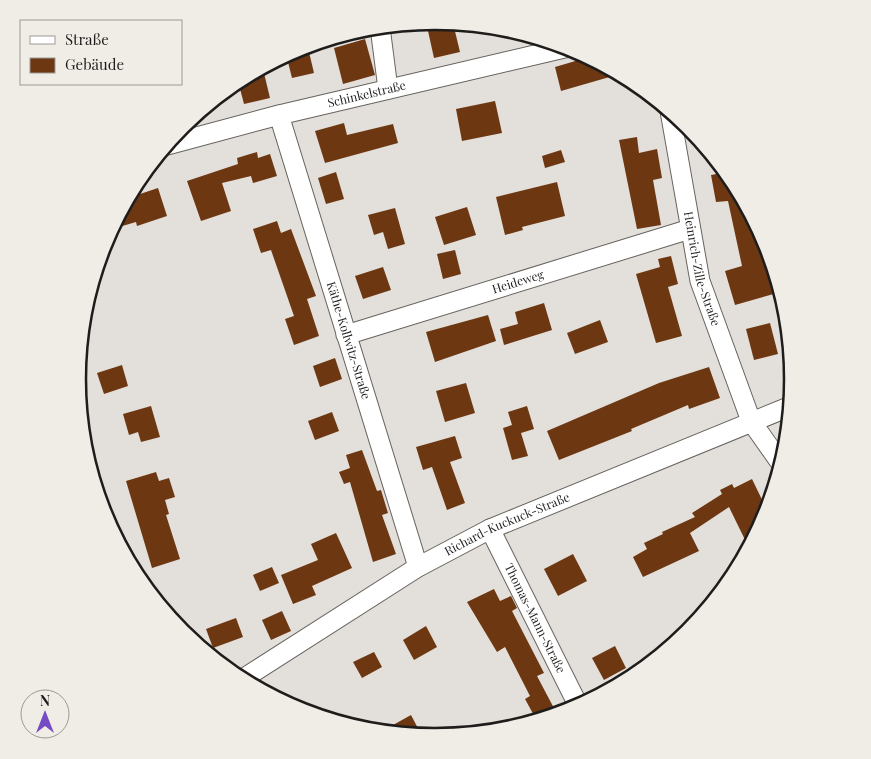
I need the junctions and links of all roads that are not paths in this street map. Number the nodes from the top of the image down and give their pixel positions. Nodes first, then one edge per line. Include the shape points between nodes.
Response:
1 (381, 35) edge
2 (553, 51) edge
3 (388, 89) junction
4 (279, 115) junction
5 (672, 122) edge
6 (179, 142) edge
7 (690, 229) junction
8 (346, 335) junction
9 (783, 409) edge
10 (751, 421) junction
11 (776, 457) edge
12 (490, 529) junction
13 (418, 567) junction
14 (249, 675) edge
15 (575, 699) edge

1 - 3 street
2 - 3 street, Schinkelstraße
3 - 4 street, Schinkelstraße
4 - 6 street, Schinkelstraße
4 - 8 street, Käthe-Kollwitz-Straße
5 - 7 street, Heinrich-Zille-Straße
7 - 8 street, Heideweg
7 - 10 street, Heinrich-Zille-Straße via 700,281
8 - 13 street, Käthe-Kollwitz-Straße
9 - 10 street, Richard-Kuckuck-Straße
10 - 11 street, Heinrich-Zille-Straße
10 - 12 street, Richard-Kuckuck-Straße
12 - 13 street, Richard-Kuckuck-Straße
12 - 15 street, Thomas-Mann-Straße
13 - 14 street, Richard-Kuckuck-Straße

